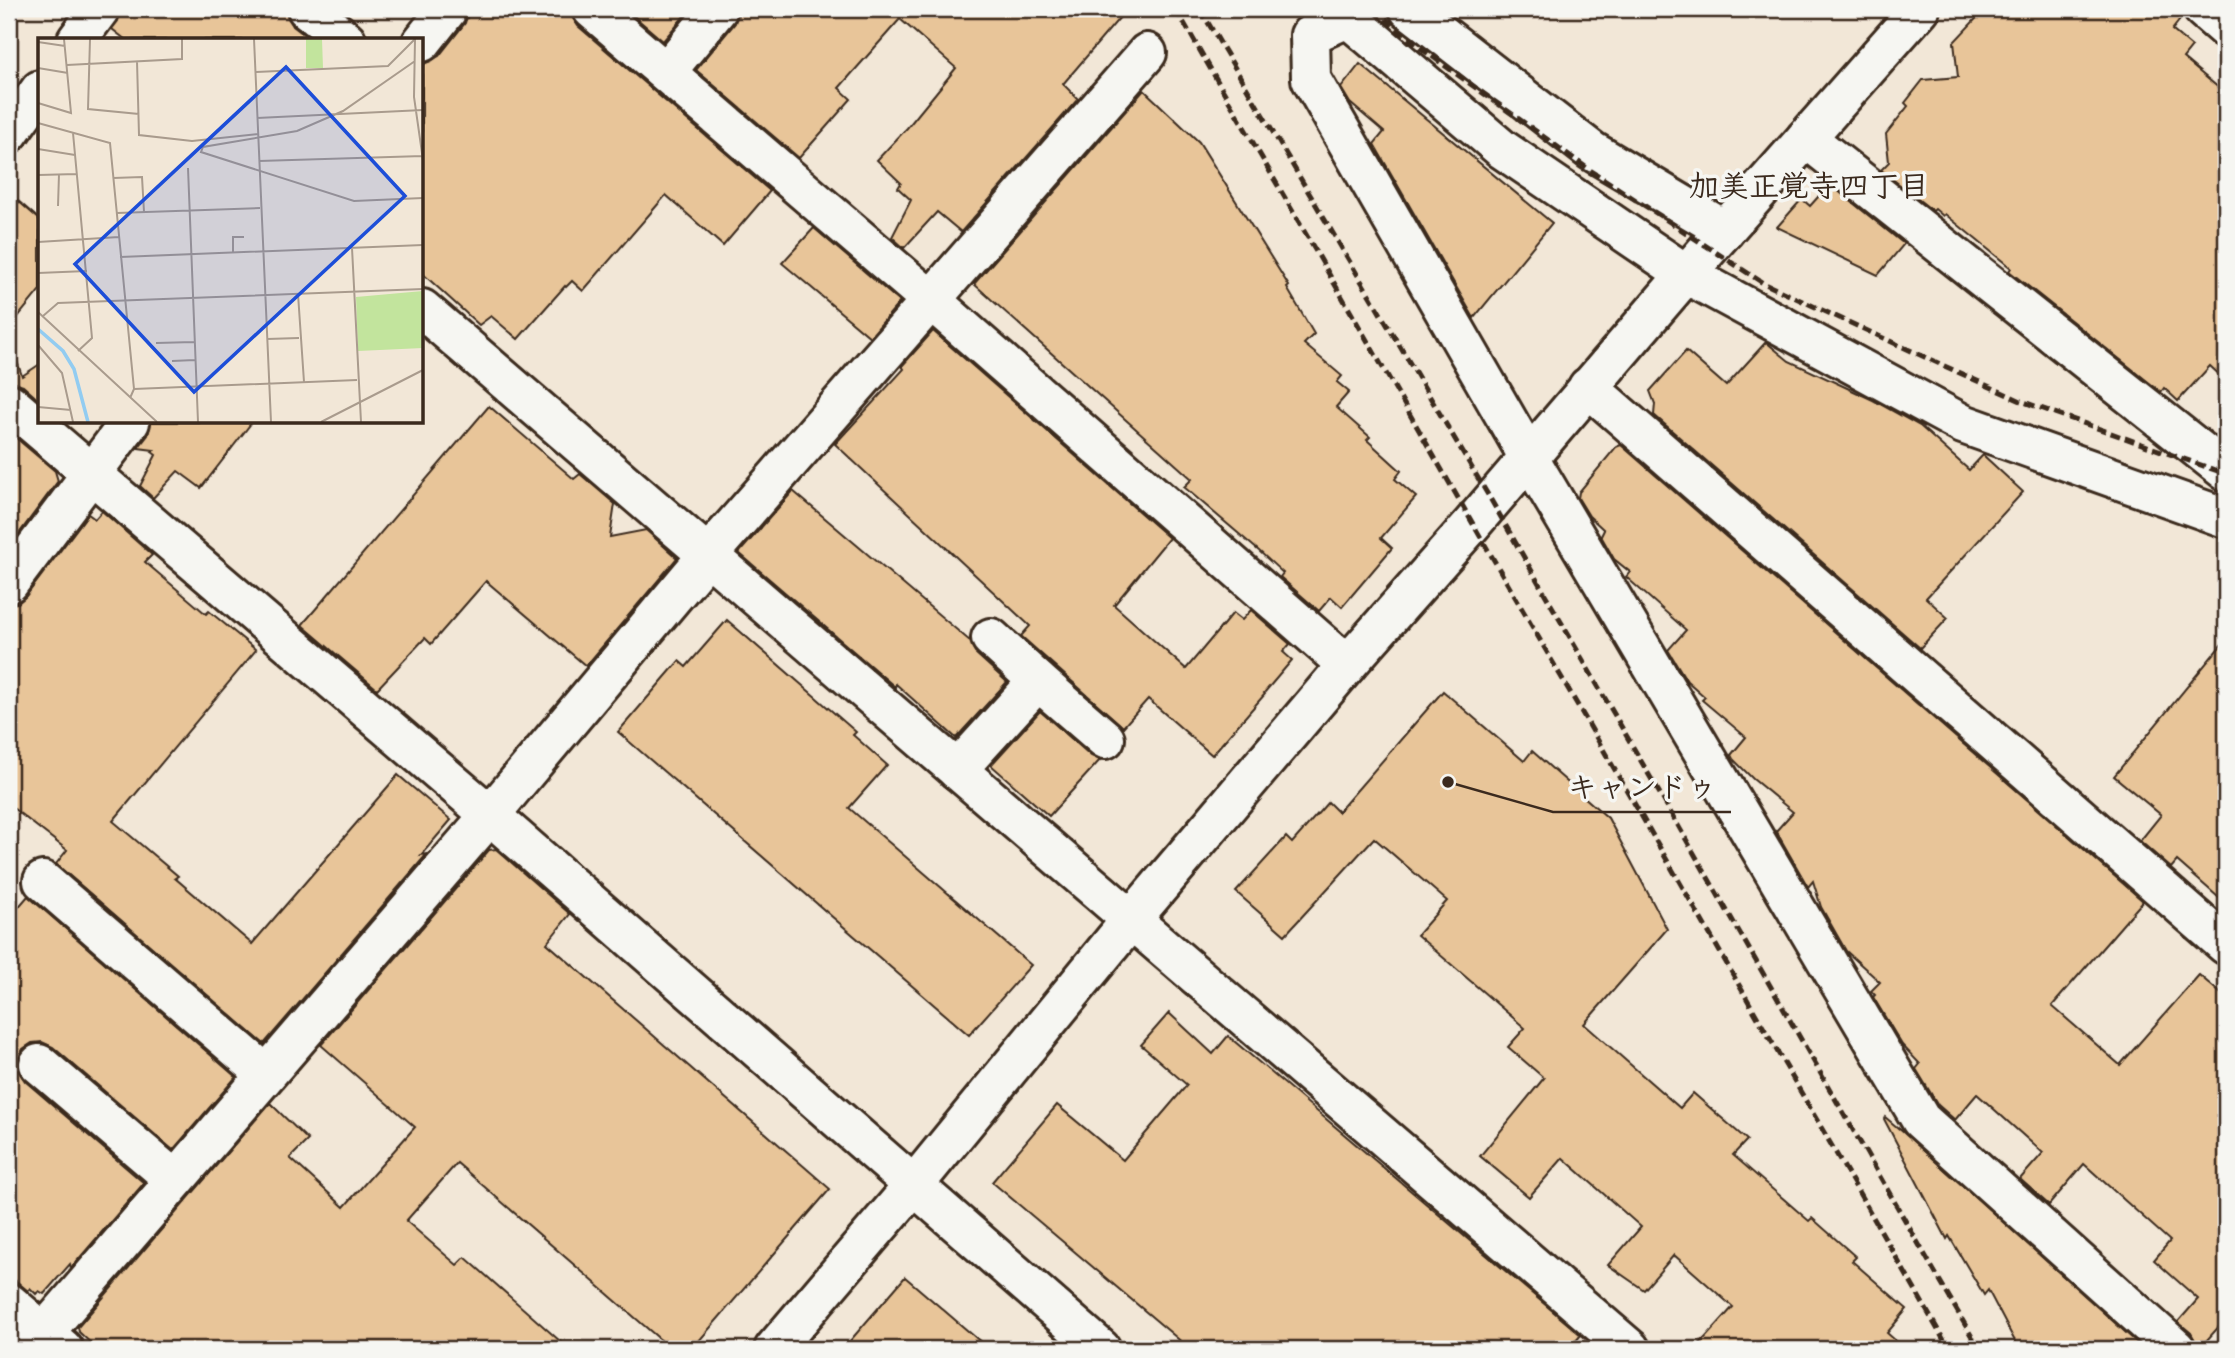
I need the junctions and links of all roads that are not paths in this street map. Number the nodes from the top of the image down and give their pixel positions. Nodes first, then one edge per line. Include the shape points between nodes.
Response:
1 (100, 9) edge
2 (307, 9) edge
3 (449, 9) edge
4 (592, 9) edge
5 (718, 9) edge
6 (1409, 9) edge
7 (1920, 9) edge
8 (2203, 9) edge
9 (2226, 29) edge
10 (78, 38) edge
11 (343, 38) edge
12 (424, 40) edge
13 (1147, 53) dead end
14 (666, 72) junction
15 (1806, 138) junction
16 (1725, 230) junction
17 (1686, 274) junction
18 (932, 301) junction
19 (424, 311) edge
20 (1588, 387) junction
21 (9, 404) edge
22 (129, 424) edge
23 (1528, 456) junction
24 (2226, 471) edge
25 (91, 475) junction
26 (2226, 518) edge
27 (708, 555) junction
28 (9, 583) edge
29 (992, 638) dead end
30 (1347, 665) junction
31 (1038, 681) junction
32 (1105, 739) dead end
33 (957, 770) junction
34 (490, 815) junction
35 (43, 881) dead end
36 (1130, 920) junction
37 (2226, 945) edge
38 (39, 1064) dead end
39 (266, 1074) junction
40 (175, 1180) junction
41 (914, 1185) junction
42 (9, 1303) edge
43 (46, 1344) edge
44 (774, 1349) edge
45 (1101, 1349) edge
46 (1630, 1349) edge
47 (2176, 1349) edge

1 - 10 street
2 - 11 street
3 - 12 street
4 - 14 street
5 - 14 street
6 - 16 street via 1592,151
7 - 15 street
8 - 9 street
13 - 18 street
14 - 18 street
15 - 16 street
15 - 24 street
16 - 17 street
17 - 20 street
17 - 23 street via 1502,149 1348,18 1310,35 1311,79
17 - 26 street via 1963,424
18 - 27 street
18 - 30 street
19 - 27 street
20 - 23 street
20 - 37 street
21 - 25 street
22 - 25 street
23 - 30 street
23 - 47 street via 1921,1120
25 - 28 street
25 - 34 street
27 - 33 street
27 - 34 street
29 - 31 street
30 - 36 street
31 - 32 street
31 - 33 street
33 - 36 street
34 - 39 street
34 - 41 street
35 - 39 street
36 - 41 street
36 - 46 street
38 - 40 street
39 - 40 street
40 - 43 street
41 - 44 street
41 - 45 street
42 - 43 street

